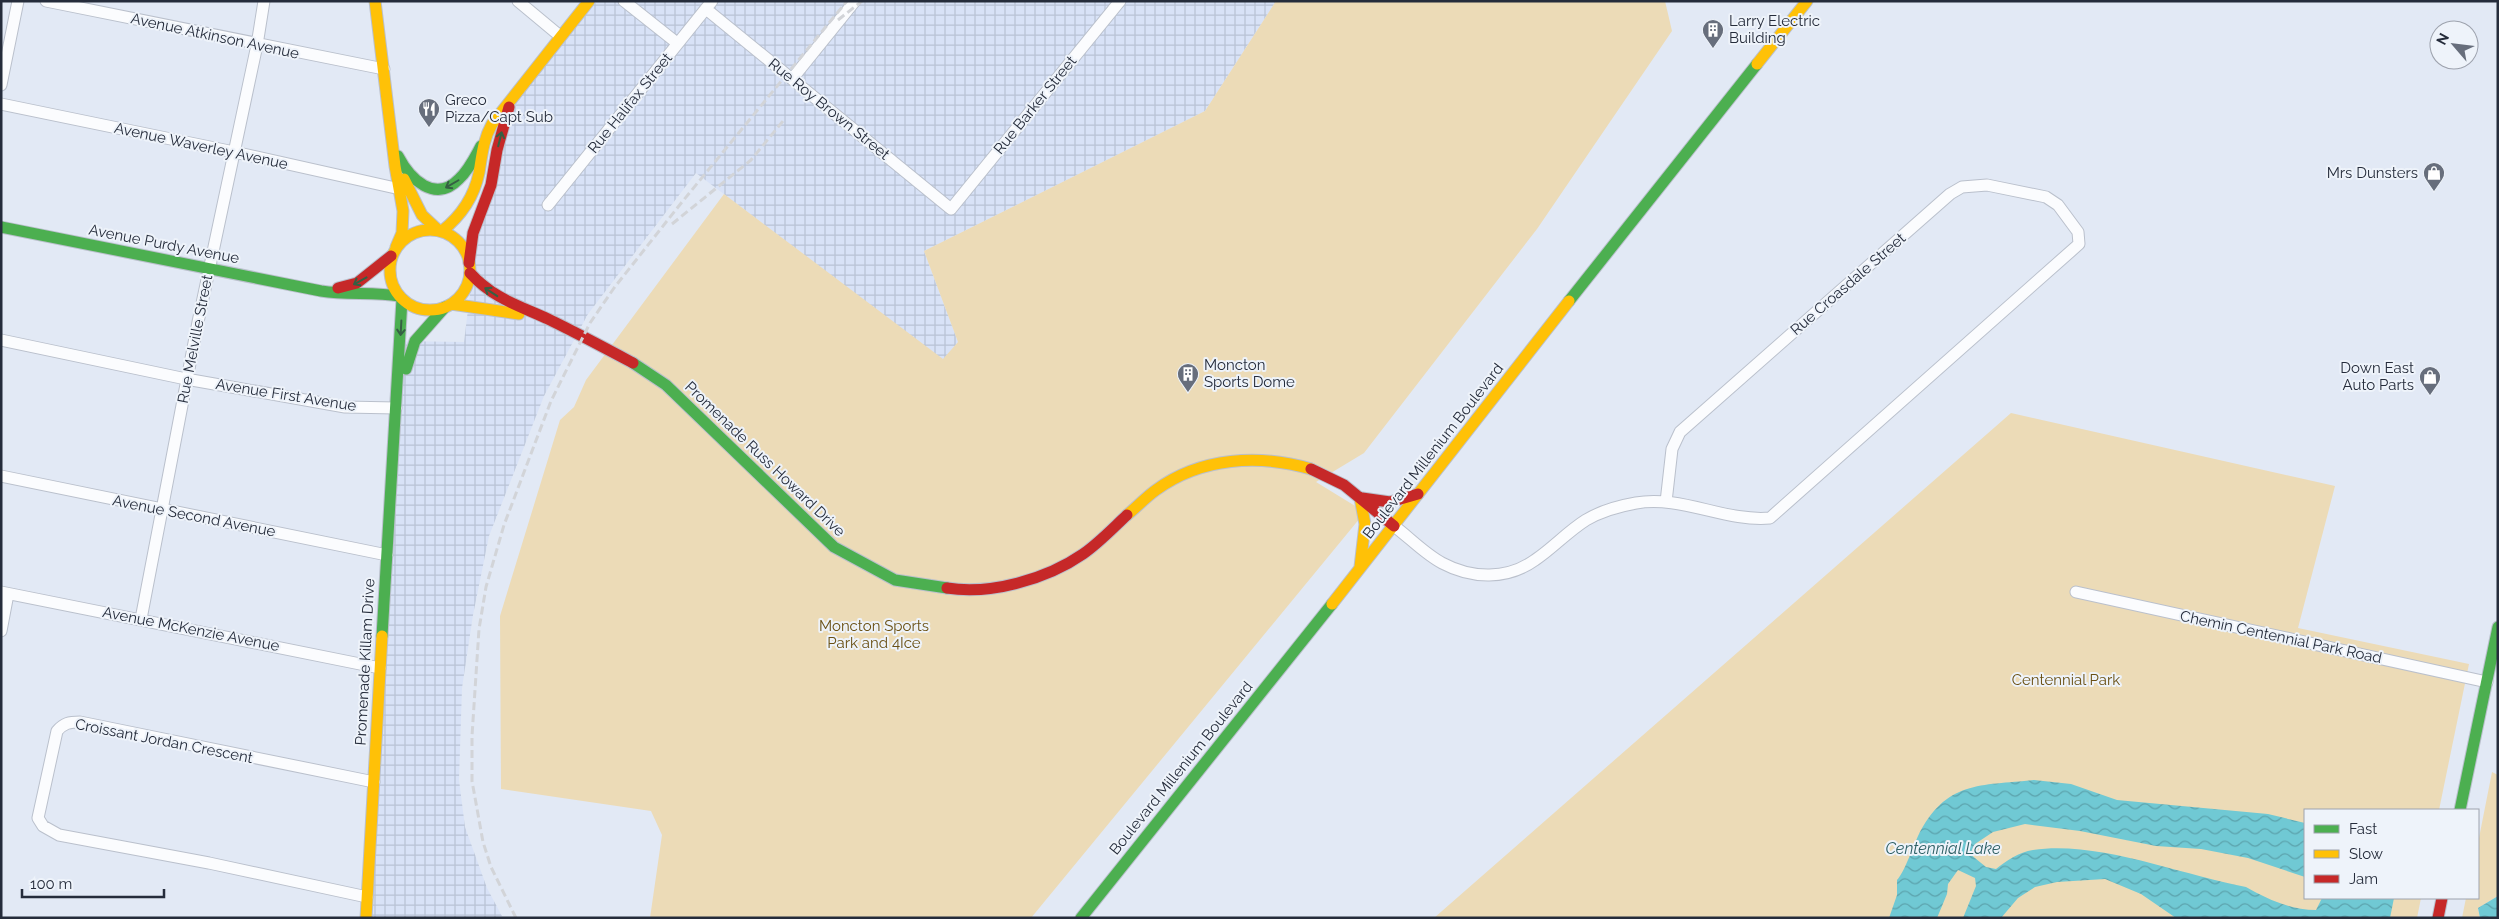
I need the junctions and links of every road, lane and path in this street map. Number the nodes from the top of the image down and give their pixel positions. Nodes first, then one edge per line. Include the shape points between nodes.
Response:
1 (18, 1) edge
2 (46, 1) edge
3 (264, 1) edge
4 (375, 1) edge
5 (518, 1) edge
6 (589, 1) edge
7 (624, 1) edge
8 (855, 1) edge
9 (1120, 1) edge
10 (1807, 1) edge
11 (709, 5) edge
12 (560, 36) junction
13 (677, 43) junction
14 (257, 45) junction
15 (384, 69) junction
16 (792, 79) junction
17 (1, 85) edge
18 (514, 93) junction
19 (1, 104) edge
20 (391, 133) junction
21 (481, 146) junction
22 (234, 152) junction
23 (397, 152) junction
24 (400, 189) junction
25 (548, 205) dead end
26 (951, 209) joint
27 (1, 227) edge
28 (440, 230) junction
29 (393, 252) junction
30 (209, 268) junction
31 (470, 268) junction
32 (322, 291) junction
33 (400, 298) junction
34 (448, 305) junction
35 (548, 319) junction
36 (1, 340) edge
37 (186, 380) junction
38 (396, 408) junction
39 (1, 476) edge
40 (1420, 493) junction
41 (1360, 498) junction
42 (1666, 502) junction
43 (162, 509) junction
44 (1394, 526) junction
45 (386, 555) junction
46 (1360, 569) junction
47 (2076, 592) dead end
48 (5, 593) edge
49 (141, 619) junction
50 (2498, 627) edge
51 (1, 631) edge
52 (380, 668) junction
53 (2492, 684) edge
54 (374, 782) junction
55 (2460, 809) edge
56 (367, 897) junction
57 (2442, 899) edge
58 (366, 918) edge
59 (1080, 918) edge
60 (2438, 918) edge

1 - 17 street
2 - 14 street, Avenue Atkinson Avenue
3 - 14 street, Rue Melville Street
4 - 15 main road
5 - 12 street
6 - 12 main road
7 - 13 street
8 - 16 street
9 - 26 street, Rue Barker Street
10 - 40 main road, Boulevard Millenium Boulevard
11 - 13 street, Rue Halifax Street
11 - 16 street, Rue Roy Brown Street
12 - 18 main road
13 - 25 street, Rue Halifax Street
14 - 15 street, Avenue Atkinson Avenue
14 - 22 street, Rue Melville Street
15 - 20 main road
16 - 26 street, Rue Roy Brown Street
18 - 21 main road
31 -> 18 main road via 473,233 491,185 500,138
19 - 22 street, Avenue Waverley Avenue
20 - 23 main road
20 - 24 main road
21 -> 23 main road via 459,180 445,188 431,189 419,184 404,170
21 - 28 main road via 480,165 470,203 463,213
22 - 24 street, Avenue Waverley Avenue
22 - 30 street, Rue Melville Street
23 - 28 main road via 409,192 422,215
24 - 29 main road via 403,222
27 - 30 main road, Avenue Purdy Avenue
28 - 29 main road via 420,230 411,234
28 - 31 main road via 457,240 468,255
29 -> 32 main road, Avenue Purdy Avenue via 357,283
29 - 33 main road via 390,278
30 - 32 main road, Avenue Purdy Avenue
30 - 37 street, Rue Melville Street
31 - 34 main road via 464,291
35 -> 31 main road, Promenade Russ Howard Drive via 483,287
32 - 33 main road, Avenue Purdy Avenue via 346,295 374,292
33 - 34 main road via 419,309 435,310
33 -> 38 main road, Promenade Killam Drive
34 - 35 main road, Promenade Russ Howard Drive
34 - 38 main road, Promenade Killam Drive via 413,341
35 - 41 main road, Promenade Russ Howard Drive via 633,362 666,385 834,547 895,580 954,589 990,588 1048,573 1083,554 1157,489 1196,468 1248,459 1283,461 1315,470 1344,485
36 - 37 street, Avenue First Avenue
37 - 38 street, Avenue First Avenue via 345,406
37 - 43 street, Rue Melville Street
38 - 45 main road, Promenade Killam Drive
39 - 43 street, Avenue Second Avenue
40 - 41 main road via 1388,503
40 - 44 main road, Boulevard Millenium Boulevard
41 - 44 main road, Promenade Russ Howard Drive
41 - 46 main road via 1366,523
42 - 42 street, Rue Croasdale Street via 1672,449 1680,432 1950,194 1968,186 1988,185 2046,197 2058,205 2078,232 2079,244 1779,513 1770,518 1752,520
42 - 44 street via 1630,504 1588,519 1535,561 1496,575 1456,570 1440,562
43 - 45 street, Avenue Second Avenue
43 - 49 street, Rue Melville Street
44 - 46 main road, Boulevard Millenium Boulevard
45 - 52 main road, Promenade Killam Drive
46 - 59 main road, Boulevard Millenium Boulevard
47 - 53 street, Chemin Centennial Park Road
48 - 49 street, Avenue McKenzie Avenue
48 - 51 street
49 - 52 street, Avenue McKenzie Avenue
50 - 53 main road
52 - 54 main road, Promenade Killam Drive
53 - 55 main road
54 - 56 main road, Promenade Killam Drive
54 - 56 street, Croissant Jordan Crescent via 70,722 62,724 56,731 38,818 43,826 59,835
56 - 58 main road, Promenade Killam Drive
57 - 60 main road

